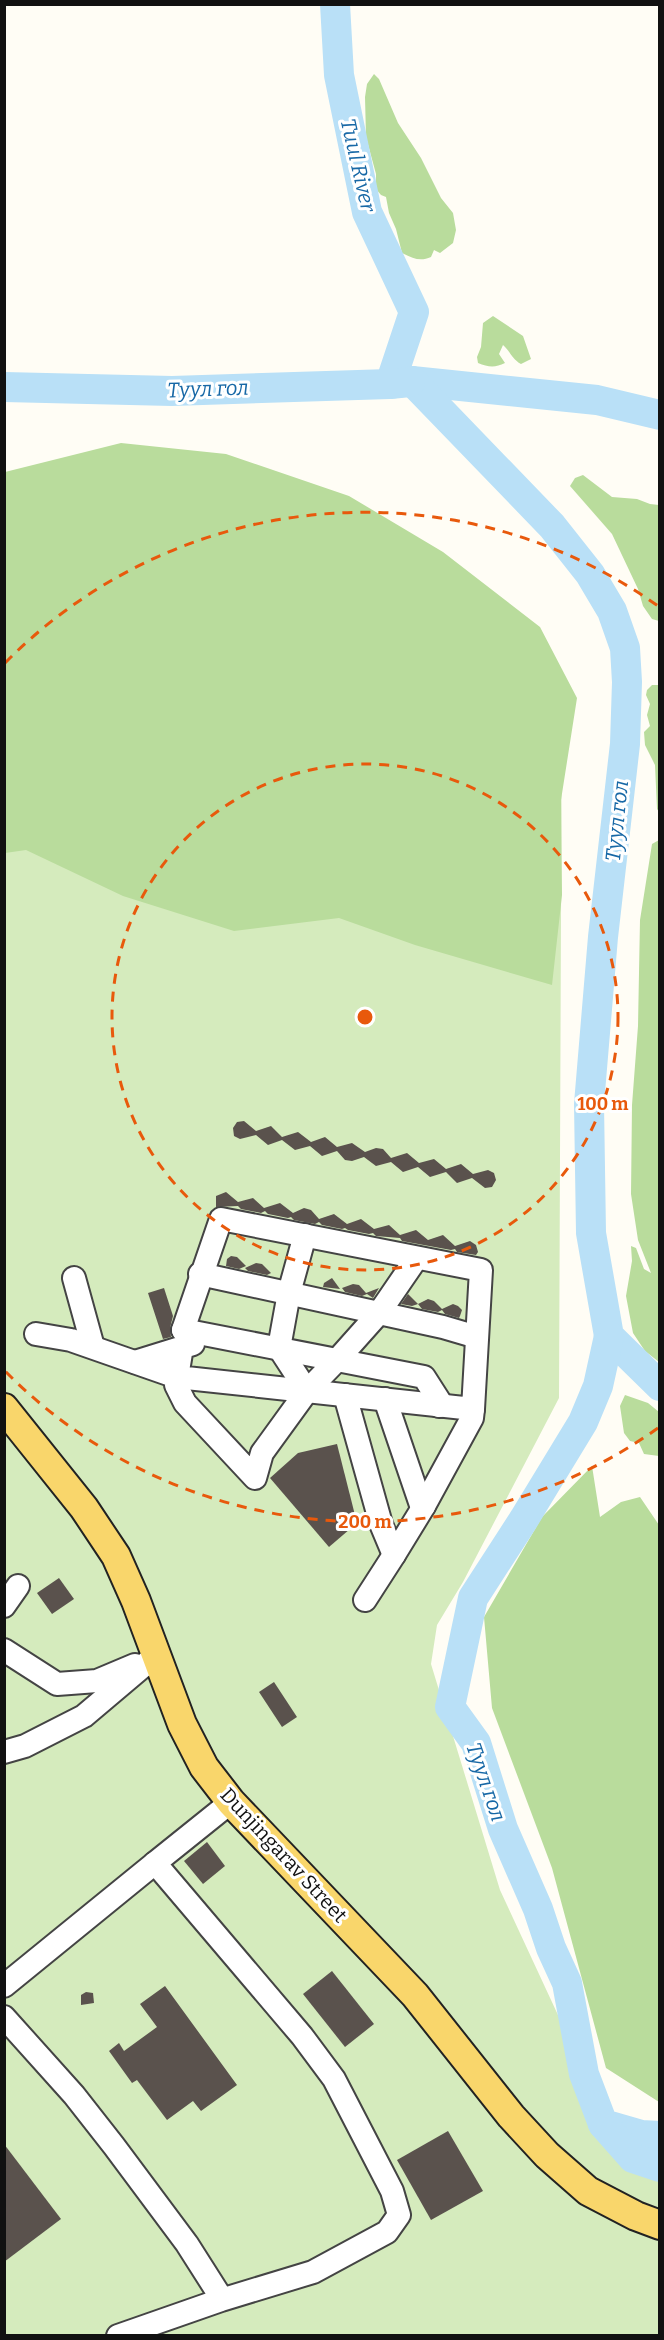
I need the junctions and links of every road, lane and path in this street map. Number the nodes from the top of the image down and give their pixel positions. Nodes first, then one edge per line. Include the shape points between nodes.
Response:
1 (305, 1235) junction
2 (416, 1258) junction
3 (200, 1274) junction
4 (74, 1278) dead end
5 (289, 1293) junction
6 (378, 1313) junction
7 (36, 1334) dead end
8 (477, 1337) junction
9 (182, 1339) junction
10 (93, 1347) junction
11 (279, 1348) junction
12 (338, 1359) junction
13 (135, 1362) junction
14 (177, 1377) junction
15 (307, 1391) junction
16 (345, 1395) junction
17 (385, 1399) junction
18 (439, 1406) junction
19 (4, 1408) edge
20 (473, 1409) junction
21 (420, 1513) junction
22 (376, 1525) junction
23 (394, 1555) junction
24 (18, 1586) dead end
25 (365, 1600) dead end
26 (4, 1605) edge
27 (4, 1650) edge
28 (155, 1656) junction
29 (4, 1752) edge
30 (231, 1802) junction
31 (155, 1863) junction
32 (4, 1986) edge
33 (4, 2017) edge
34 (660, 2225) edge
35 (222, 2299) junction
36 (117, 2336) edge

1 - 2 street
1 - 3 street via 221,1219
1 - 5 street
2 - 6 street
2 - 8 street via 481,1270
3 - 5 street
3 - 9 street
4 - 10 street
5 - 6 street
5 - 11 street
6 - 8 street
6 - 12 street
7 - 10 street
8 - 20 street
9 - 11 street
9 - 13 street
9 - 14 street
10 - 13 street
11 - 12 street
11 - 15 street
12 - 15 street
12 - 18 street via 424,1377
13 - 14 street
14 - 15 street
14 - 15 street via 176,1385 185,1403 255,1479 262,1453
15 - 16 street
16 - 17 street
16 - 22 street
17 - 18 street
17 - 21 street via 421,1505
18 - 20 street
19 - 28 main road, Dunjingarav Street via 84,1508 116,1556
20 - 21 street via 472,1418
21 - 22 street
21 - 23 street
22 - 23 street
23 - 25 street
24 - 26 street
27 - 28 street via 57,1684 97,1681
28 - 29 street via 84,1716 25,1746
28 - 30 main road, Dunjingarav Street via 200,1759
30 - 31 street
30 - 34 main road, Dunjingarav Street via 415,1995 547,2155 588,2191
31 - 32 street
31 - 35 street via 303,2036 334,2079 392,2191 399,2215 387,2232 313,2272
33 - 35 street via 114,2146 187,2244
35 - 36 street

